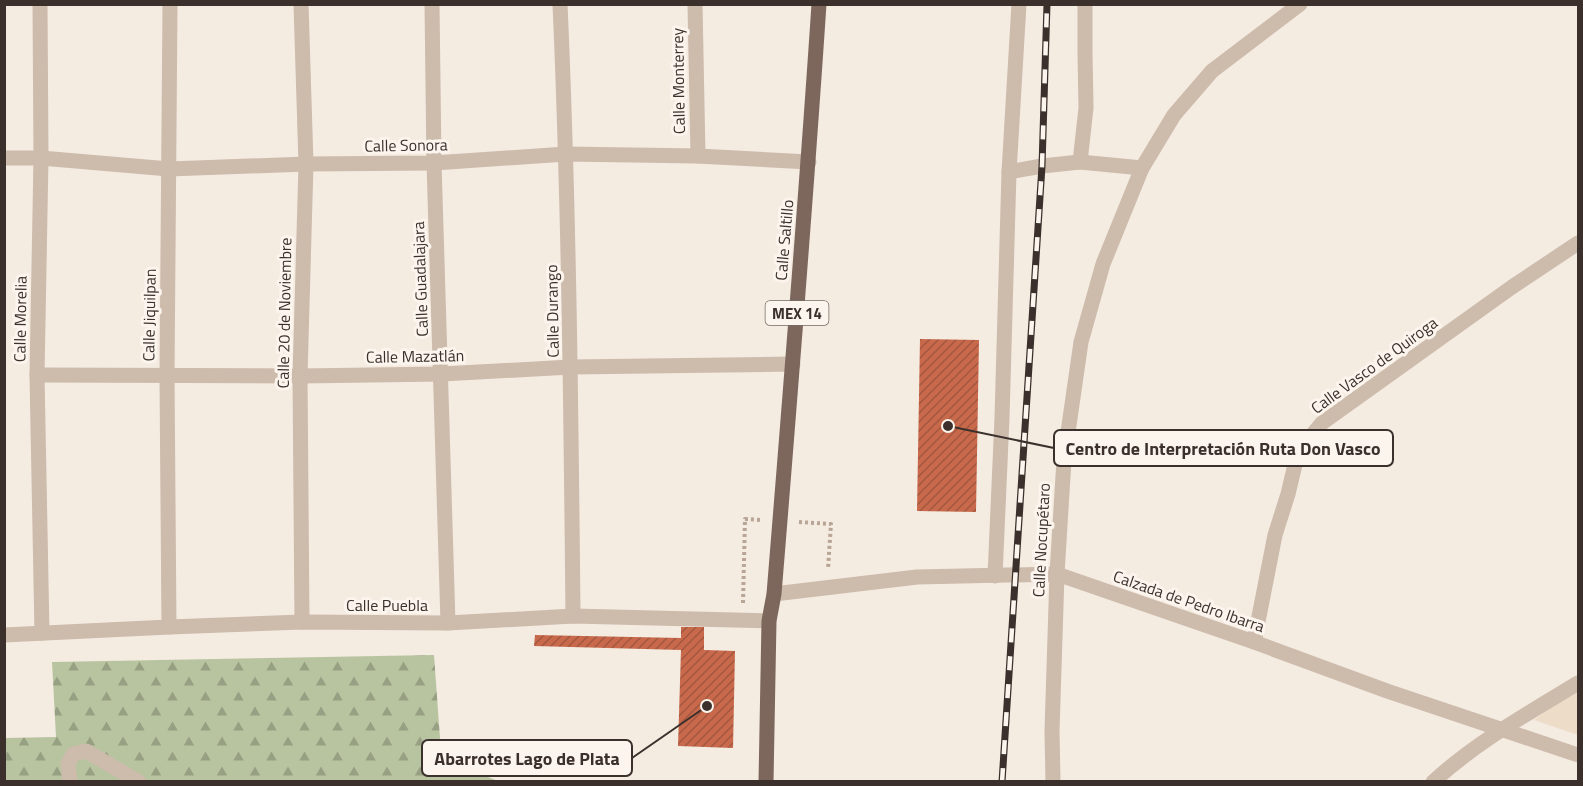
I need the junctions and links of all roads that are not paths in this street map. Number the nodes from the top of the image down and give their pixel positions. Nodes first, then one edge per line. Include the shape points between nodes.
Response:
1 (40, 4) edge
2 (170, 4) edge
3 (301, 4) edge
4 (432, 4) edge
5 (560, 4) edge
6 (695, 4) edge
7 (819, 4) edge
8 (1019, 4) edge
9 (1085, 4) edge
10 (1300, 4) edge
11 (566, 154) junction
12 (698, 156) junction
13 (4, 158) edge
14 (41, 158) junction
15 (809, 162) junction
16 (1080, 162) junction
17 (434, 163) junction
18 (306, 164) junction
19 (1142, 168) junction
20 (169, 169) junction
21 (1009, 172) junction
22 (1578, 243) edge
23 (793, 364) junction
24 (571, 367) junction
25 (442, 374) junction
26 (38, 375) junction
27 (167, 376) junction
28 (300, 376) junction
29 (1056, 574) junction
30 (995, 576) junction
31 (774, 594) junction
32 (573, 616) junction
33 (769, 621) junction
34 (302, 622) junction
35 (448, 623) junction
36 (169, 627) junction
37 (42, 633) junction
38 (4, 636) edge
39 (1254, 642) junction
40 (1578, 683) edge
41 (1501, 730) junction
42 (1578, 755) edge
43 (70, 782) edge
44 (139, 782) edge
45 (766, 782) edge
46 (1053, 782) edge
47 (1433, 782) edge

1 - 14 street, Calle Morelia
2 - 20 street, Calle Jiquilpan
3 - 18 street, Calle 20 de Noviembre
4 - 17 street, Calle Guadalajara
5 - 11 street, Calle Durango
6 - 12 street, Calle Monterrey
7 - 15 main road, Calle Saltillo / MEX 14
8 - 21 street
9 - 16 street via 1086,108
10 - 19 street, Calle Nocupétaro via 1212,70 1174,115
11 - 12 street, Calle Sonora
11 - 17 street, Calle Sonora
11 - 24 street, Calle Durango
12 - 15 street, Calle Sonora
13 - 14 street, Calle Sonora
14 - 20 street, Calle Sonora
14 - 26 street, Calle Morelia
15 - 23 main road, Calle Saltillo / MEX 14
16 - 19 street
16 - 21 street
17 - 18 street, Calle Sonora
17 - 25 street, Calle Guadalajara
18 - 20 street, Calle Sonora
18 - 28 street, Calle 20 de Noviembre
19 - 29 street, Calle Nocupétaro via 1103,264 1081,342 1064,460
20 - 27 street, Calle Jiquilpan
21 - 30 street
22 - 39 street, Calle Vasco de Quiroga via 1322,423 1298,452 1275,535
23 - 24 street, Calle Mazatlán
23 - 31 main road, Calle Saltillo / MEX 14
24 - 25 street, Calle Mazatlán
24 - 32 street, Calle Durango
25 - 28 street, Calle Mazatlán
25 - 35 street, Calle Guadalajara
26 - 27 street, Calle Mazatlán
26 - 37 street, Calle Morelia
27 - 28 street, Calle Mazatlán
27 - 36 street, Calle Jiquilpan
28 - 34 street, Calle 20 de Noviembre
29 - 30 street, Calzada de Pedro Ibarra
29 - 39 street, Calzada de Pedro Ibarra
29 - 46 street, Calle Nocupétaro
30 - 31 street, Calzada de Pedro Ibarra via 917,577
31 - 33 main road, Calle Saltillo / MEX 14
32 - 33 street, Calle Puebla
32 - 35 street, Calle Puebla
33 - 45 main road, MEX 14
34 - 35 street, Calle Puebla
34 - 36 street, Calle Puebla
36 - 37 street, Calle Puebla
37 - 38 street, Calle Puebla
39 - 41 street, Calzada de Pedro Ibarra
40 - 41 street
41 - 42 street, Calzada de Pedro Ibarra
41 - 47 street
43 - 44 street via 68,764 73,754 86,751

